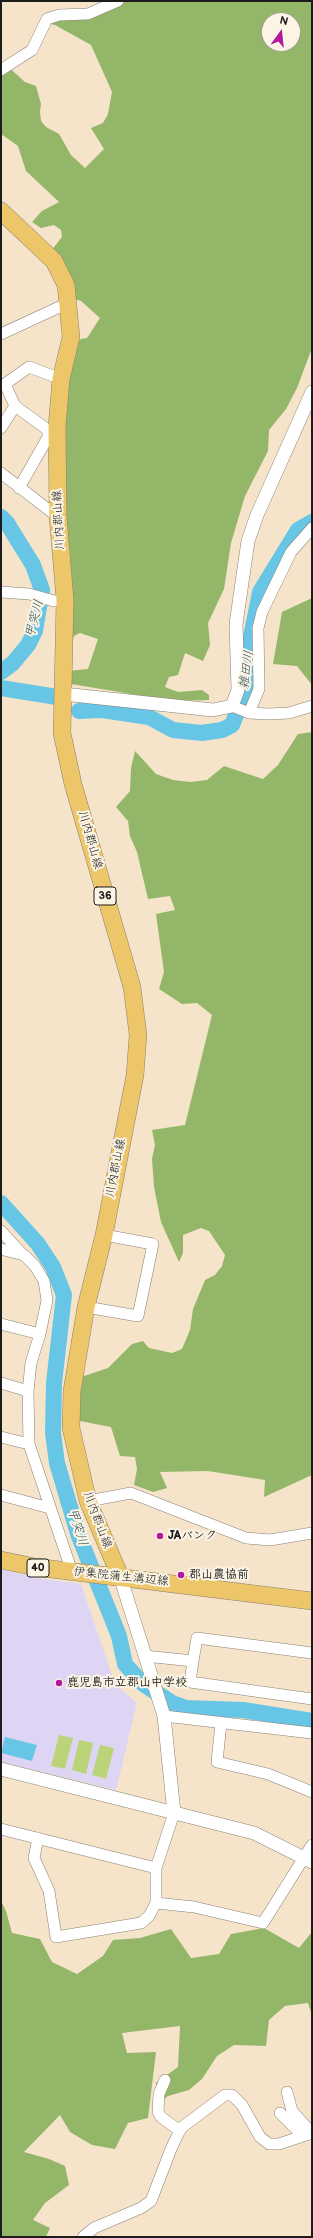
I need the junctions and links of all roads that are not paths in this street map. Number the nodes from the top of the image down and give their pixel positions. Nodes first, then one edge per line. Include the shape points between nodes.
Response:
1 (118, 1) edge
2 (1, 70) edge
3 (1, 211) edge
4 (68, 303) junction
5 (1, 334) edge
6 (61, 379) junction
7 (312, 392) edge
8 (15, 406) junction
9 (1, 428) edge
10 (1, 473) edge
11 (19, 488) junction
12 (58, 517) junction
13 (312, 528) edge
14 (1, 592) edge
15 (60, 600) junction
16 (63, 694) junction
17 (232, 706) junction
18 (312, 706) edge
19 (249, 713) junction
20 (1, 1231) edge
21 (104, 1235) junction
22 (1, 1249) edge
23 (24, 1255) junction
24 (86, 1307) junction
25 (1, 1324) edge
26 (40, 1334) junction
27 (1, 1383) edge
28 (28, 1391) junction
29 (1, 1437) edge
30 (29, 1444) junction
31 (1, 1494) edge
32 (88, 1501) junction
33 (50, 1508) junction
34 (312, 1533) edge
35 (1, 1560) edge
36 (74, 1572) junction
37 (120, 1576) junction
38 (312, 1600) edge
39 (312, 1653) edge
40 (145, 1656) junction
41 (193, 1661) junction
42 (312, 1699) edge
43 (164, 1716) junction
44 (221, 1723) junction
45 (312, 1733) edge
46 (1, 1769) edge
47 (312, 1792) edge
48 (174, 1813) junction
49 (1, 1829) edge
50 (38, 1838) junction
51 (312, 1845) edge
52 (308, 1860) edge
53 (156, 1868) junction
54 (156, 1903) junction
55 (165, 2080) dead end
56 (287, 2092) dead end
57 (280, 2113) dead end
58 (180, 2131) junction
59 (309, 2134) edge
60 (83, 2237) edge

1 - 2 street via 88,14 59,14 47,19 32,50
3 - 4 main road, 川内郡山線 / 36 via 54,261 66,285
4 - 5 street
4 - 6 main road, 川内郡山線 / 36 via 71,338
6 - 8 street via 29,367 5,384
6 - 12 main road, 川内郡山線 / 36 via 57,427
7 - 17 street via 248,541 236,624 238,690
8 - 9 street
8 - 11 street via 48,430 48,437
10 - 11 street
11 - 12 street
12 - 15 main road, 川内郡山線 / 36
13 - 19 street via 291,552 262,612 258,628 259,689
14 - 15 street
15 - 16 main road, 川内郡山線 / 36
16 - 17 street via 213,710
16 - 21 main road, 川内郡山線 / 36 via 62,733 73,784 132,987 138,1035 135,1075
17 - 19 street
18 - 19 street via 289,713
20 - 23 street
21 - 24 main road, 川内郡山線 / 36
21 - 24 street via 153,1244 138,1316
22 - 23 street
23 - 26 street via 35,1266 44,1281 47,1300
24 - 32 main road, 川内郡山線 / 36 via 72,1391 71,1428
25 - 26 street
26 - 28 street via 31,1363
27 - 28 street
28 - 30 street
29 - 30 street
30 - 33 street
31 - 33 street
32 - 34 street via 131,1493 246,1538 270,1540
32 - 37 main road, 川内郡山線 / 36
33 - 36 street
35 - 36 main road, 伊集院蒲生溝辺線 / 40
36 - 37 main road, 伊集院蒲生溝辺線 / 40
37 - 38 main road, 伊集院蒲生溝辺線 / 40
37 - 40 street
39 - 41 street via 197,1638
40 - 41 street
40 - 43 street
41 - 42 street via 190,1682
43 - 44 street
43 - 48 street
44 - 45 street
44 - 47 street via 217,1762 268,1774
46 - 48 street
48 - 52 street via 254,1833
48 - 53 street
49 - 50 street
50 - 53 street
50 - 54 street via 34,1858 49,1891 56,1937 141,1923 149,1916
51 - 52 street
52 - 54 street via 264,1923 194,1906
53 - 54 street
55 - 58 street via 159,2094 158,2112
56 - 59 street via 292,2111
57 - 59 street
58 - 59 street via 225,2095 232,2095 242,2105 260,2137 269,2144 279,2144
58 - 60 street via 151,2201 141,2208 94,2228

